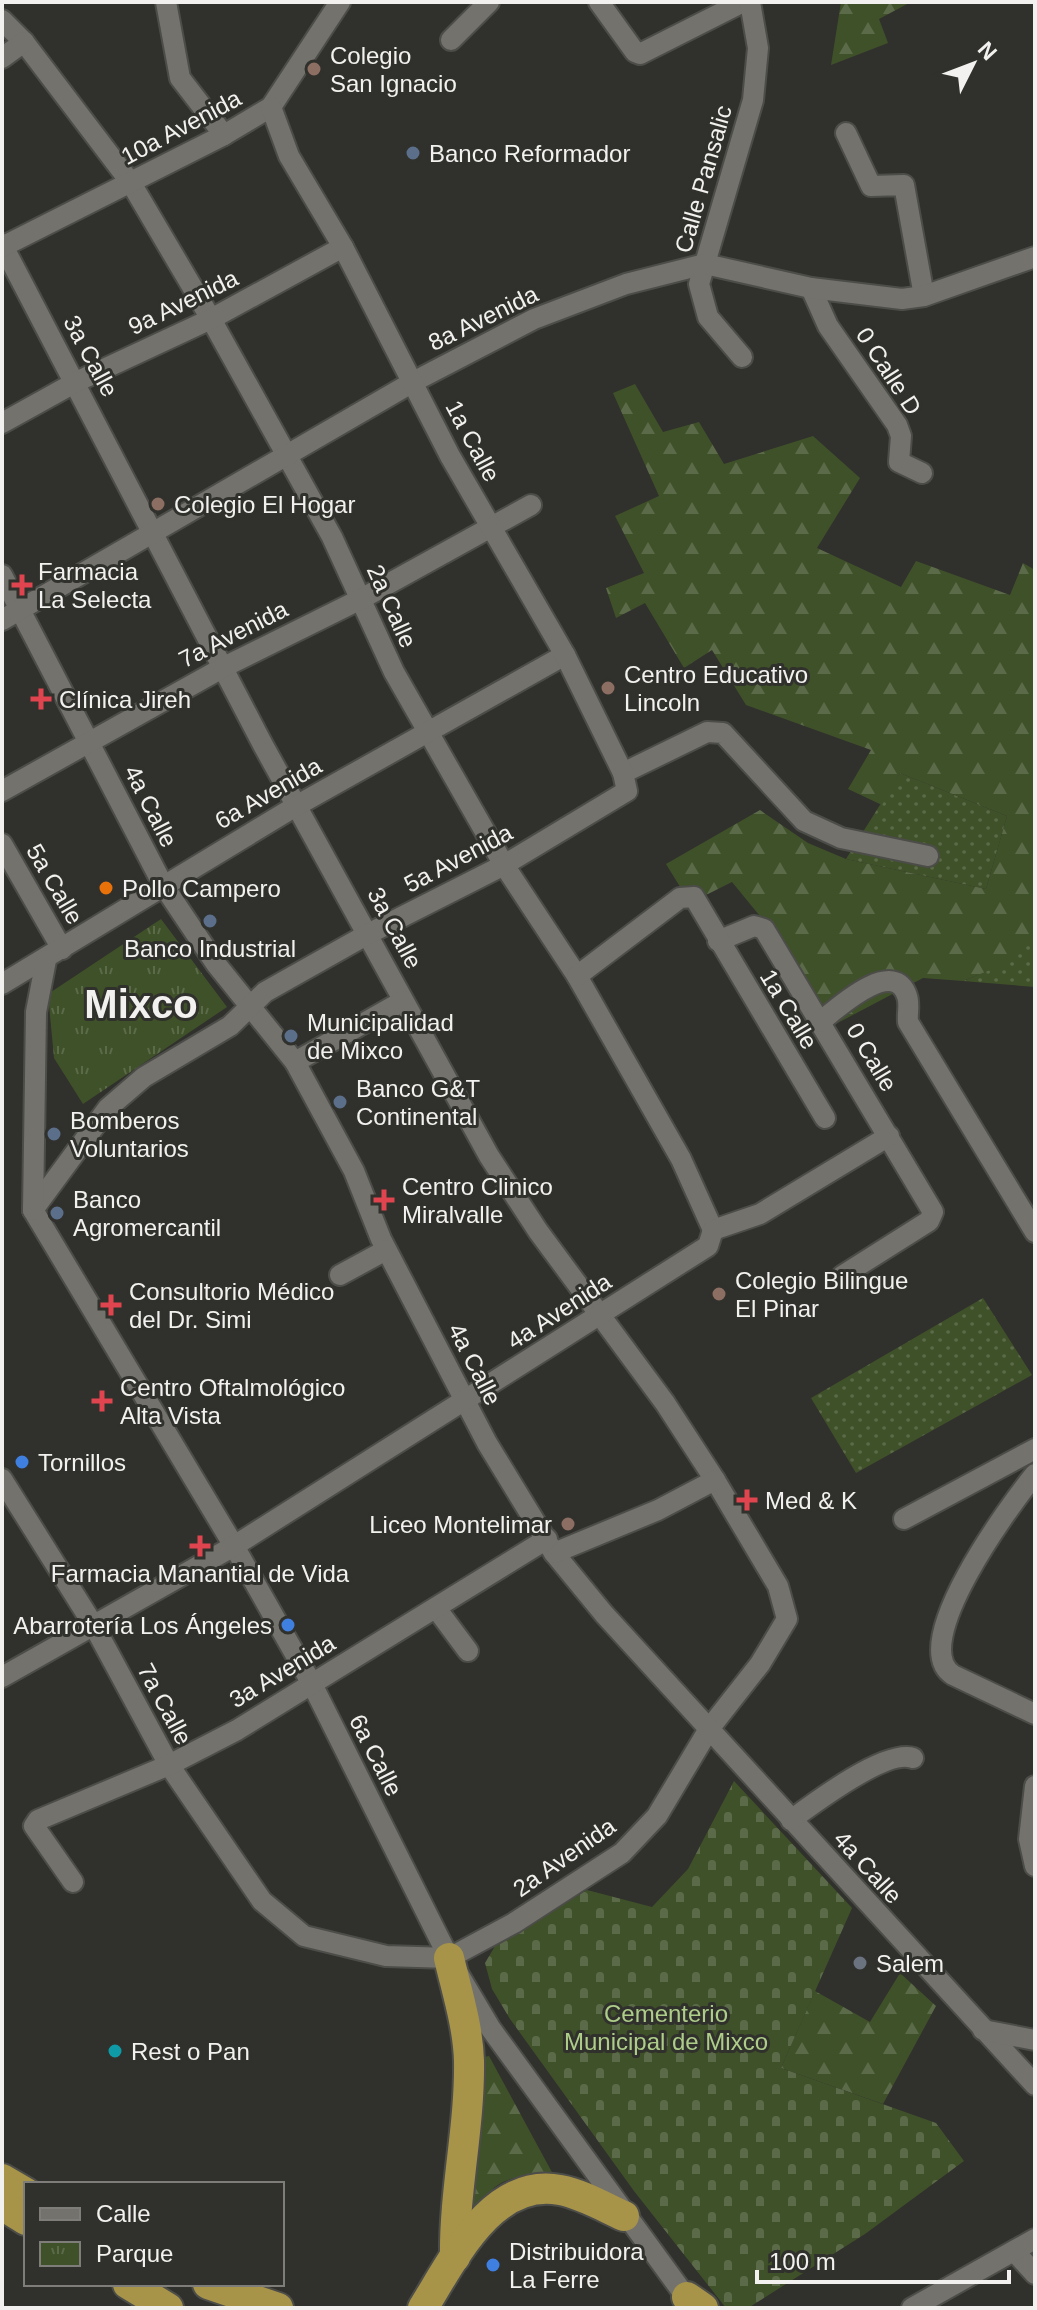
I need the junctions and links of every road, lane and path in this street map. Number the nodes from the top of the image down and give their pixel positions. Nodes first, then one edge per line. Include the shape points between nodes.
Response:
1 (166, 2) edge
2 (340, 2) edge
3 (489, 2) edge
4 (599, 2) edge
5 (743, 2) edge
6 (750, 2) edge
7 (2, 20) edge
8 (451, 40) dead end
9 (24, 42) junction
10 (2, 58) edge
11 (271, 107) junction
12 (846, 133) dead end
13 (224, 135) junction
14 (131, 183) junction
15 (3, 246) edge
16 (343, 247) junction
17 (1035, 257) edge
18 (705, 264) junction
19 (811, 288) junction
20 (924, 296) junction
21 (211, 319) junction
22 (742, 357) dead end
23 (76, 382) junction
24 (413, 382) junction
25 (2, 423) edge
26 (287, 457) junction
27 (922, 473) dead end
28 (531, 505) dead end
29 (490, 527) junction
30 (152, 534) junction
31 (2, 575) edge
32 (361, 599) junction
33 (10, 615) edge
34 (565, 655) junction
35 (224, 667) junction
36 (429, 732) junction
37 (88, 741) junction
38 (623, 773) junction
39 (2, 791) edge
40 (296, 806) junction
41 (2, 844) edge
42 (928, 856) dead end
43 (504, 865) junction
44 (163, 885) junction
45 (368, 934) junction
46 (718, 941) junction
47 (54, 954) junction
48 (577, 976) junction
49 (6, 982) edge
50 (403, 1001) junction
51 (250, 1006) junction
52 (36, 1012) junction
53 (820, 1022) junction
54 (295, 1062) junction
55 (825, 1118) dead end
56 (889, 1136) junction
57 (33, 1210) junction
58 (713, 1230) junction
59 (1035, 1232) edge
60 (386, 1250) junction
61 (340, 1275) dead end
62 (842, 1276) dead end
63 (601, 1313) junction
64 (465, 1403) junction
65 (1035, 1449) edge
66 (1035, 1474) edge
67 (2, 1479) edge
68 (715, 1480) junction
69 (904, 1519) dead end
70 (234, 1546) junction
71 (550, 1546) junction
72 (436, 1608) junction
73 (786, 1608) joint
74 (94, 1626) junction
75 (468, 1651) dead end
76 (2, 1677) edge
77 (312, 1684) junction
78 (1035, 1714) edge
79 (709, 1729) junction
80 (913, 1758) dead end
81 (169, 1765) junction
82 (1035, 1786) edge
83 (791, 1820) junction
84 (1035, 1866) edge
85 (73, 1882) dead end
86 (304, 1936) joint
87 (444, 1967) junction
88 (983, 2030) junction
89 (1035, 2040) edge
90 (1035, 2085) edge
91 (2, 2179) edge
92 (24, 2192) edge
93 (2, 2205) edge
94 (624, 2216) junction
95 (24, 2219) edge
96 (1035, 2239) edge
97 (1014, 2251) junction
98 (455, 2257) junction
99 (1035, 2274) edge
100 (131, 2286) edge
101 (192, 2286) edge
102 (214, 2286) edge
103 (695, 2304) edge
104 (168, 2308) edge
105 (226, 2308) edge
106 (278, 2308) edge
107 (423, 2308) edge
108 (912, 2308) edge

1 - 13 street via 180,78
2 - 11 street, 10a Avenida
3 - 8 street
4 - 5 street via 640,54
6 - 18 street, Calle Pansalic via 758,48 753,100
7 - 9 street, 2a Calle
9 - 10 street
9 - 14 street, 2a Calle
11 - 13 street, 10a Avenida
11 - 16 street, 1a Calle via 289,156
12 - 20 street via 871,186 904,185
13 - 14 street, 10a Avenida
14 - 15 street, 10a Avenida
14 - 21 street, 2a Calle
15 - 23 street, 3a Calle
16 - 21 street, 9a Avenida
16 - 24 street, 1a Calle
17 - 20 street, 8a Avenida
18 - 19 street, 8a Avenida
18 - 22 street, Calle Pansalic via 701,301
18 - 24 street, 8a Avenida via 626,284 534,319
19 - 20 street, 8a Avenida via 880,299
19 - 27 street, 0 Calle D via 828,326 897,425 899,462
21 - 23 street, 9a Avenida
21 - 26 street, 2a Calle
23 - 25 street, 9a Avenida
23 - 30 street, 3a Calle
24 - 26 street, 8a Avenida
24 - 29 street, 1a Calle
26 - 30 street, 8a Avenida
26 - 32 street, 2a Calle
28 - 29 street, 7a Avenida
29 - 32 street, 7a Avenida
29 - 34 street, 1a Calle
30 - 33 street, 8a Avenida
30 - 35 street, 3a Calle
31 - 33 street, 4a Calle
32 - 35 street, 7a Avenida
32 - 36 street, 2a Calle
33 - 37 street, 4a Calle
34 - 36 street, 6a Avenida
34 - 38 street, 1a Calle
35 - 37 street, 7a Avenida
35 - 40 street, 3a Calle
36 - 40 street, 6a Avenida
36 - 43 street, 2a Calle
37 - 39 street, 7a Avenida
37 - 44 street, 4a Calle
38 - 42 street via 707,732 723,733 804,821 821,832
38 - 43 street, 5a Avenida via 627,791 621,796
40 - 44 street, 6a Avenida
40 - 45 street, 3a Calle
41 - 47 street, 5a Calle
43 - 45 street, 5a Avenida
43 - 48 street, 2a Calle
44 - 47 street, 6a Avenida
44 - 51 street, 4a Calle
45 - 50 street, 3a Calle
45 - 51 street, 5a Avenida via 265,992
46 - 48 street, 1a Calle via 694,897 680,898
46 - 53 street, 0 Calle via 760,925
46 - 55 street, 1a Calle
47 - 49 street, 6a Avenida
47 - 52 street, 5a Calle
48 - 58 street, 2a Calle via 681,1159
49 - 52 street
50 - 54 street
50 - 63 street, 3a Calle via 489,1156
51 - 54 street, 4a Calle
51 - 57 street, 5a Avenida via 230,1026 124,1093
52 - 57 street, 5a Calle
53 - 56 street, 0 Calle
53 - 59 street via 866,985 895,984 903,990 908,1022
54 - 60 street, 4a Calle via 354,1171
56 - 58 street via 760,1214
56 - 62 street, 0 Calle via 933,1218
57 - 70 street, 6a Calle
58 - 63 street, 4a Avenida via 708,1246
60 - 61 street
60 - 64 street, 4a Calle
63 - 64 street, 4a Avenida
63 - 68 street, 3a Calle
64 - 70 street, 4a Avenida
64 - 71 street, 4a Calle
65 - 69 street
66 - 78 street via 996,1524 953,1603 939,1657 953,1675
67 - 74 street, 7a Calle
68 - 71 street, 3a Avenida via 658,1510
68 - 73 street, 3a Calle
70 - 74 street, 4a Avenida
70 - 77 street, 6a Calle
71 - 72 street, 3a Avenida
71 - 79 street, 4a Calle
72 - 75 street
72 - 77 street, 3a Avenida
73 - 79 street, 2a Avenida via 787,1619 760,1664
74 - 76 street, 4a Avenida
74 - 81 street, 7a Calle
77 - 81 street, 3a Avenida
77 - 87 street, 6a Calle
79 - 83 street, 4a Calle
79 - 87 street, 2a Avenida via 657,1816 622,1853
80 - 83 street via 897,1756 877,1766
81 - 85 street, 3a Avenida via 43,1817 34,1826
81 - 86 street, 7a Calle via 262,1901
82 - 84 street via 1029,1839
83 - 88 street, 4a Calle
86 - 87 street, 2a Avenida
87 - 94 street, 6a Calle
87 - 98 highway via 469,2059 454,2207
88 - 89 street
88 - 90 street, 4a Calle
91 - 92 highway
93 - 95 highway
94 - 98 highway via 572,2193 529,2190 494,2209
94 - 103 street, 6a Calle
96 - 97 street
97 - 99 street
97 - 108 street
98 - 107 highway
100 - 104 highway
101 - 105 highway
102 - 106 highway

